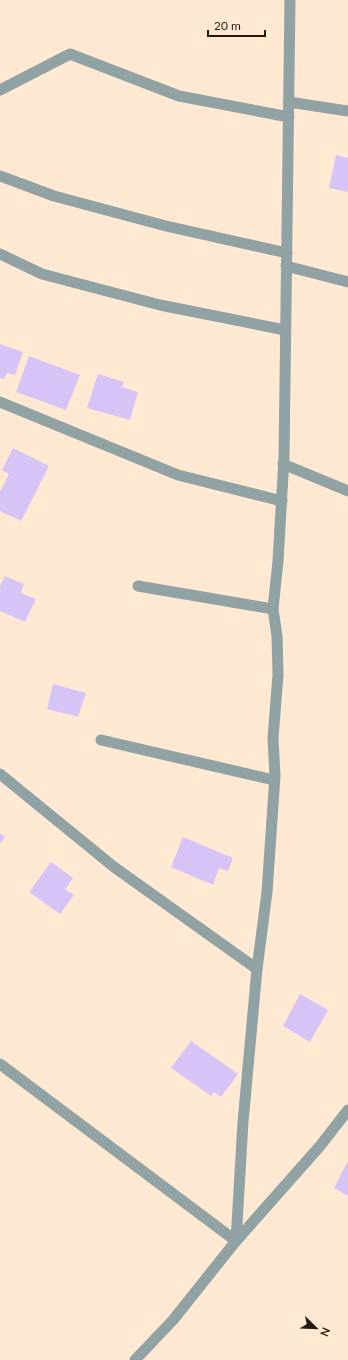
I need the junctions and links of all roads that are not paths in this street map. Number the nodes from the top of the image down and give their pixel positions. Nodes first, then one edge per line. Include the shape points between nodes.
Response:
1 (290, 0) edge
2 (0, 90) edge
3 (289, 102) junction
4 (348, 111) edge
5 (288, 117) junction
6 (0, 176) edge
7 (286, 253) junction
8 (0, 254) edge
9 (286, 266) junction
10 (348, 282) edge
11 (285, 330) junction
12 (0, 402) edge
13 (283, 464) junction
14 (348, 491) edge
15 (282, 501) junction
16 (138, 586) dead end
17 (273, 609) junction
18 (101, 740) dead end
19 (0, 774) edge
20 (274, 780) junction
21 (257, 969) junction
22 (0, 1064) edge
23 (348, 1110) edge
24 (236, 1240) junction
25 (134, 1360) edge

1 - 3 street
2 - 5 street via 70,54 179,96
3 - 4 street
3 - 5 street
5 - 7 street
6 - 7 street via 54,196 166,226
7 - 9 street
8 - 11 street via 49,276 160,305
9 - 10 street
9 - 11 street
11 - 13 street
12 - 15 street via 178,475
13 - 14 street
13 - 15 street
15 - 17 street
16 - 17 street
17 - 20 street via 278,675 273,738
18 - 20 street
19 - 21 street via 114,866
20 - 21 street via 267,892
21 - 24 street via 243,1122
22 - 24 street
23 - 24 street via 320,1146
24 - 25 street via 173,1320

